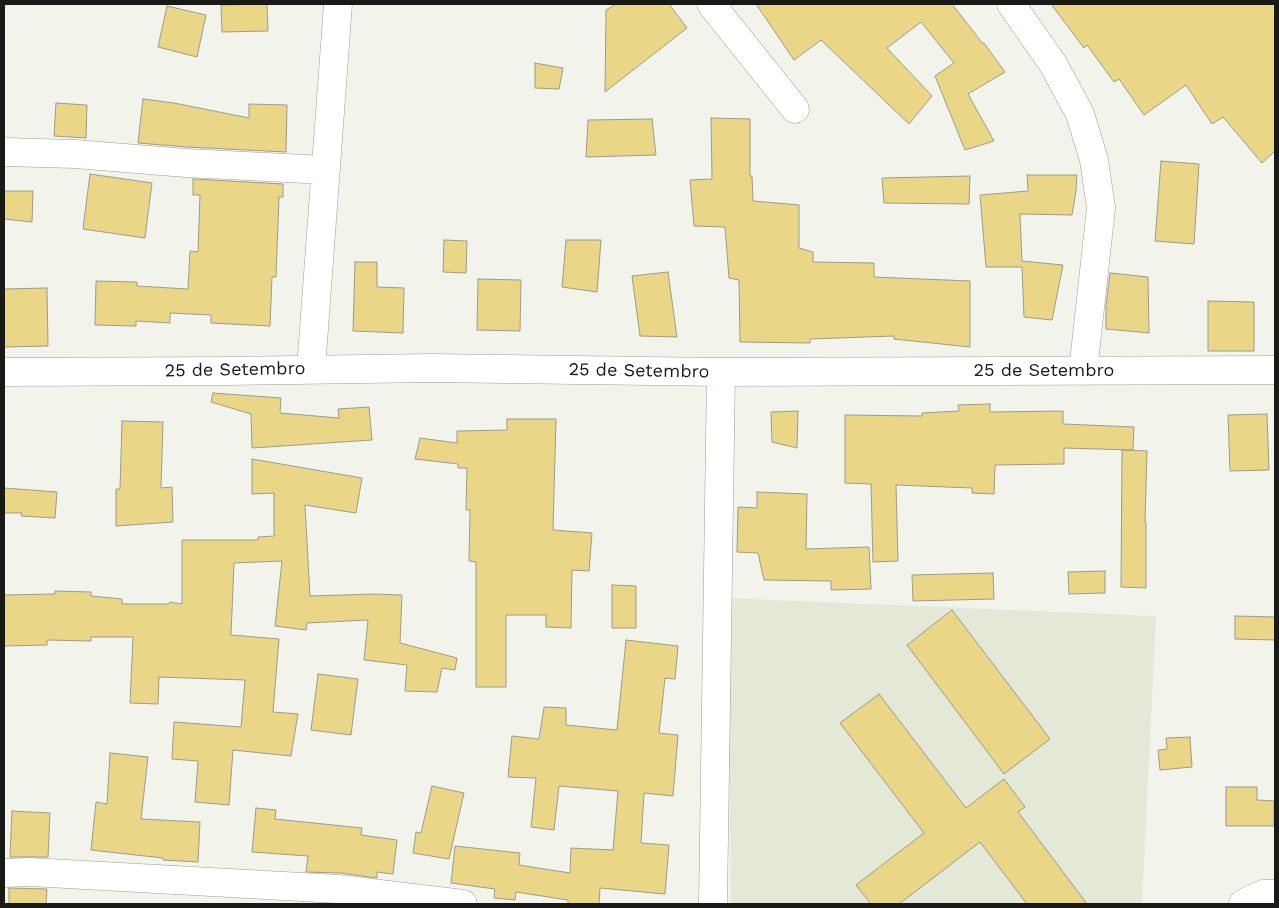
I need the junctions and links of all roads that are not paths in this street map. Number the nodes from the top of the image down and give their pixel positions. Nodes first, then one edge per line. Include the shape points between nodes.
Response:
1 (338, 4) edge
2 (711, 4) edge
3 (1010, 4) edge
4 (795, 109) dead end
5 (4, 152) edge
6 (326, 170) junction
7 (311, 369) junction
8 (1083, 370) junction
9 (1275, 370) edge
10 (4, 372) edge
11 (721, 372) junction
12 (4, 873) edge
13 (1275, 894) edge
14 (463, 904) edge
15 (713, 904) edge
16 (1243, 904) edge

1 - 6 street
2 - 4 street
3 - 8 street via 1053,64 1080,114 1094,160 1101,208
5 - 6 street
6 - 7 street
7 - 10 street, 25 de Setembro
7 - 11 street, 25 de Setembro
8 - 9 street, 25 de Setembro
8 - 11 street, 25 de Setembro
11 - 15 street
12 - 14 street via 338,889
13 - 16 street via 1263,894

